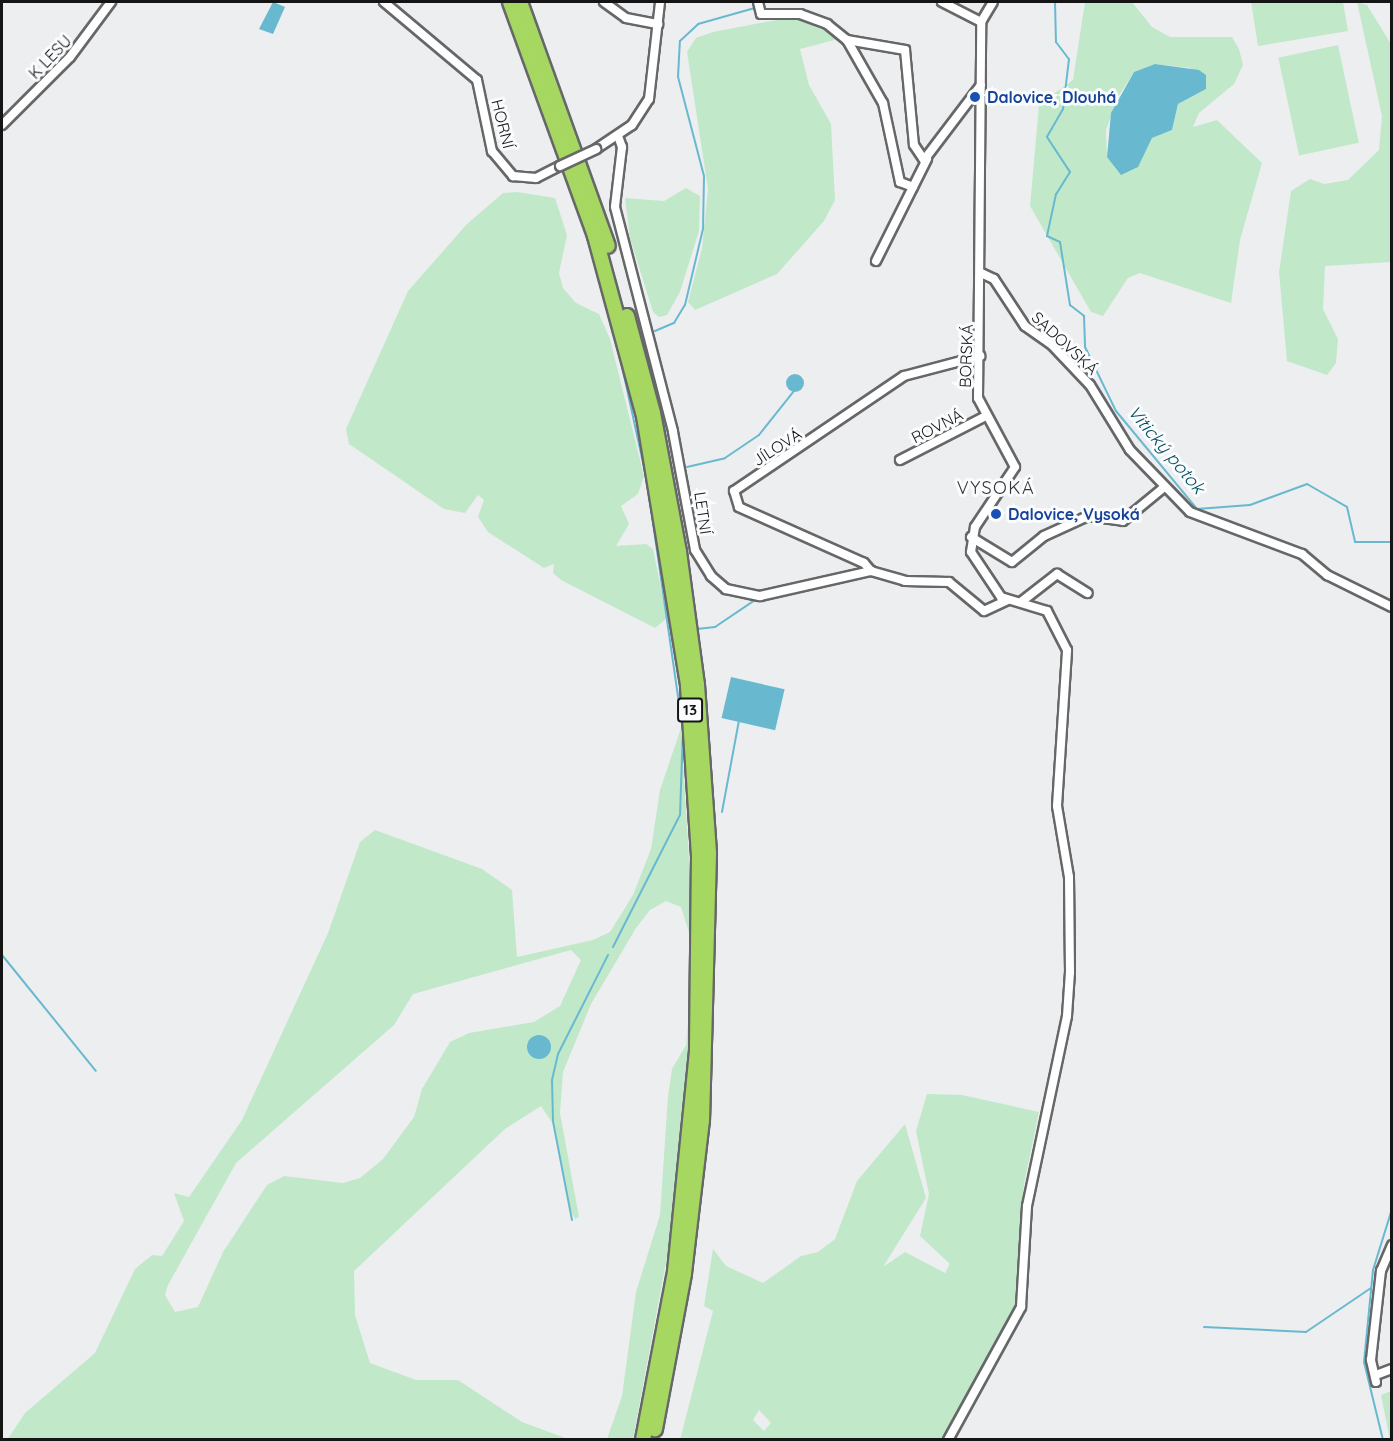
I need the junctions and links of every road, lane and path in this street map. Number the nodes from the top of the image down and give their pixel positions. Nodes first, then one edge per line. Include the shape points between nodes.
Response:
1 (111, 2) edge
2 (384, 2) edge
3 (510, 2) edge
4 (520, 2) edge
5 (604, 2) edge
6 (660, 2) edge
7 (758, 2) edge
8 (942, 2) edge
9 (993, 2) edge
10 (981, 22) junction
11 (658, 24) junction
12 (847, 40) junction
13 (981, 85) junction
14 (2, 125) edge
15 (618, 136) junction
16 (927, 159) junction
17 (913, 187) junction
18 (876, 261) dead end
19 (981, 273) junction
20 (980, 357) junction
21 (986, 416) junction
22 (900, 460) dead end
23 (1162, 489) junction
24 (971, 537) junction
25 (871, 572) junction
26 (1087, 593) dead end
27 (1008, 600) junction
28 (1021, 602) junction
29 (1392, 607) edge
30 (1392, 1245) edge
31 (1392, 1369) edge
32 (643, 1440) edge
33 (653, 1440) edge
34 (948, 1440) edge

1 - 14 street, K LESU via 70,57
2 - 15 street, HORNÍ, bridge via 477,80 492,151 513,176 536,178
3 - 32 highway, 13 via 595,236 644,416 688,686 699,856 697,1051 675,1272
4 - 33 highway, 13 via 604,231 653,413 680,552 701,725 709,854 707,1051 684,1274
5 - 11 street via 626,18
6 - 11 street, HORNÍ
7 - 12 street via 762,14 800,14 827,24
8 - 10 street
9 - 10 street
10 - 13 street, BORSKÁ
11 - 15 street, HORNÍ via 649,99 632,126
12 - 16 street via 907,53 914,145 920,158
12 - 17 street via 883,103 900,182
13 - 16 street
13 - 19 street, BORSKÁ
15 - 25 street, LETNÍ via 622,147 615,207 662,381 699,561 726,589 760,596
16 - 17 street
17 - 18 street
19 - 20 street, BORSKÁ
19 - 23 street, SADOVSKÁ via 994,279 1025,326 1052,345 1090,385
20 - 21 street, BORSKÁ via 978,398
20 - 25 street, JÍLOVÁ via 904,375 734,491 739,507 864,563
21 - 22 street, ROVNÁ
21 - 24 street, BORSKÁ via 1015,467
23 - 24 street via 1123,521 1088,516 1044,536 1012,562
23 - 29 street, SADOVSKÁ via 1201,519 1296,551 1327,575
24 - 27 street via 971,552 982,572
25 - 27 street, LETNÍ via 905,581 949,582 984,611
26 - 28 street via 1057,574
27 - 28 street
28 - 34 street via 1047,611 1066,650 1057,806 1069,877 1070,972 1066,1017 1027,1206 1022,1307
30 - 31 street via 1381,1271 1371,1360 1376,1378

